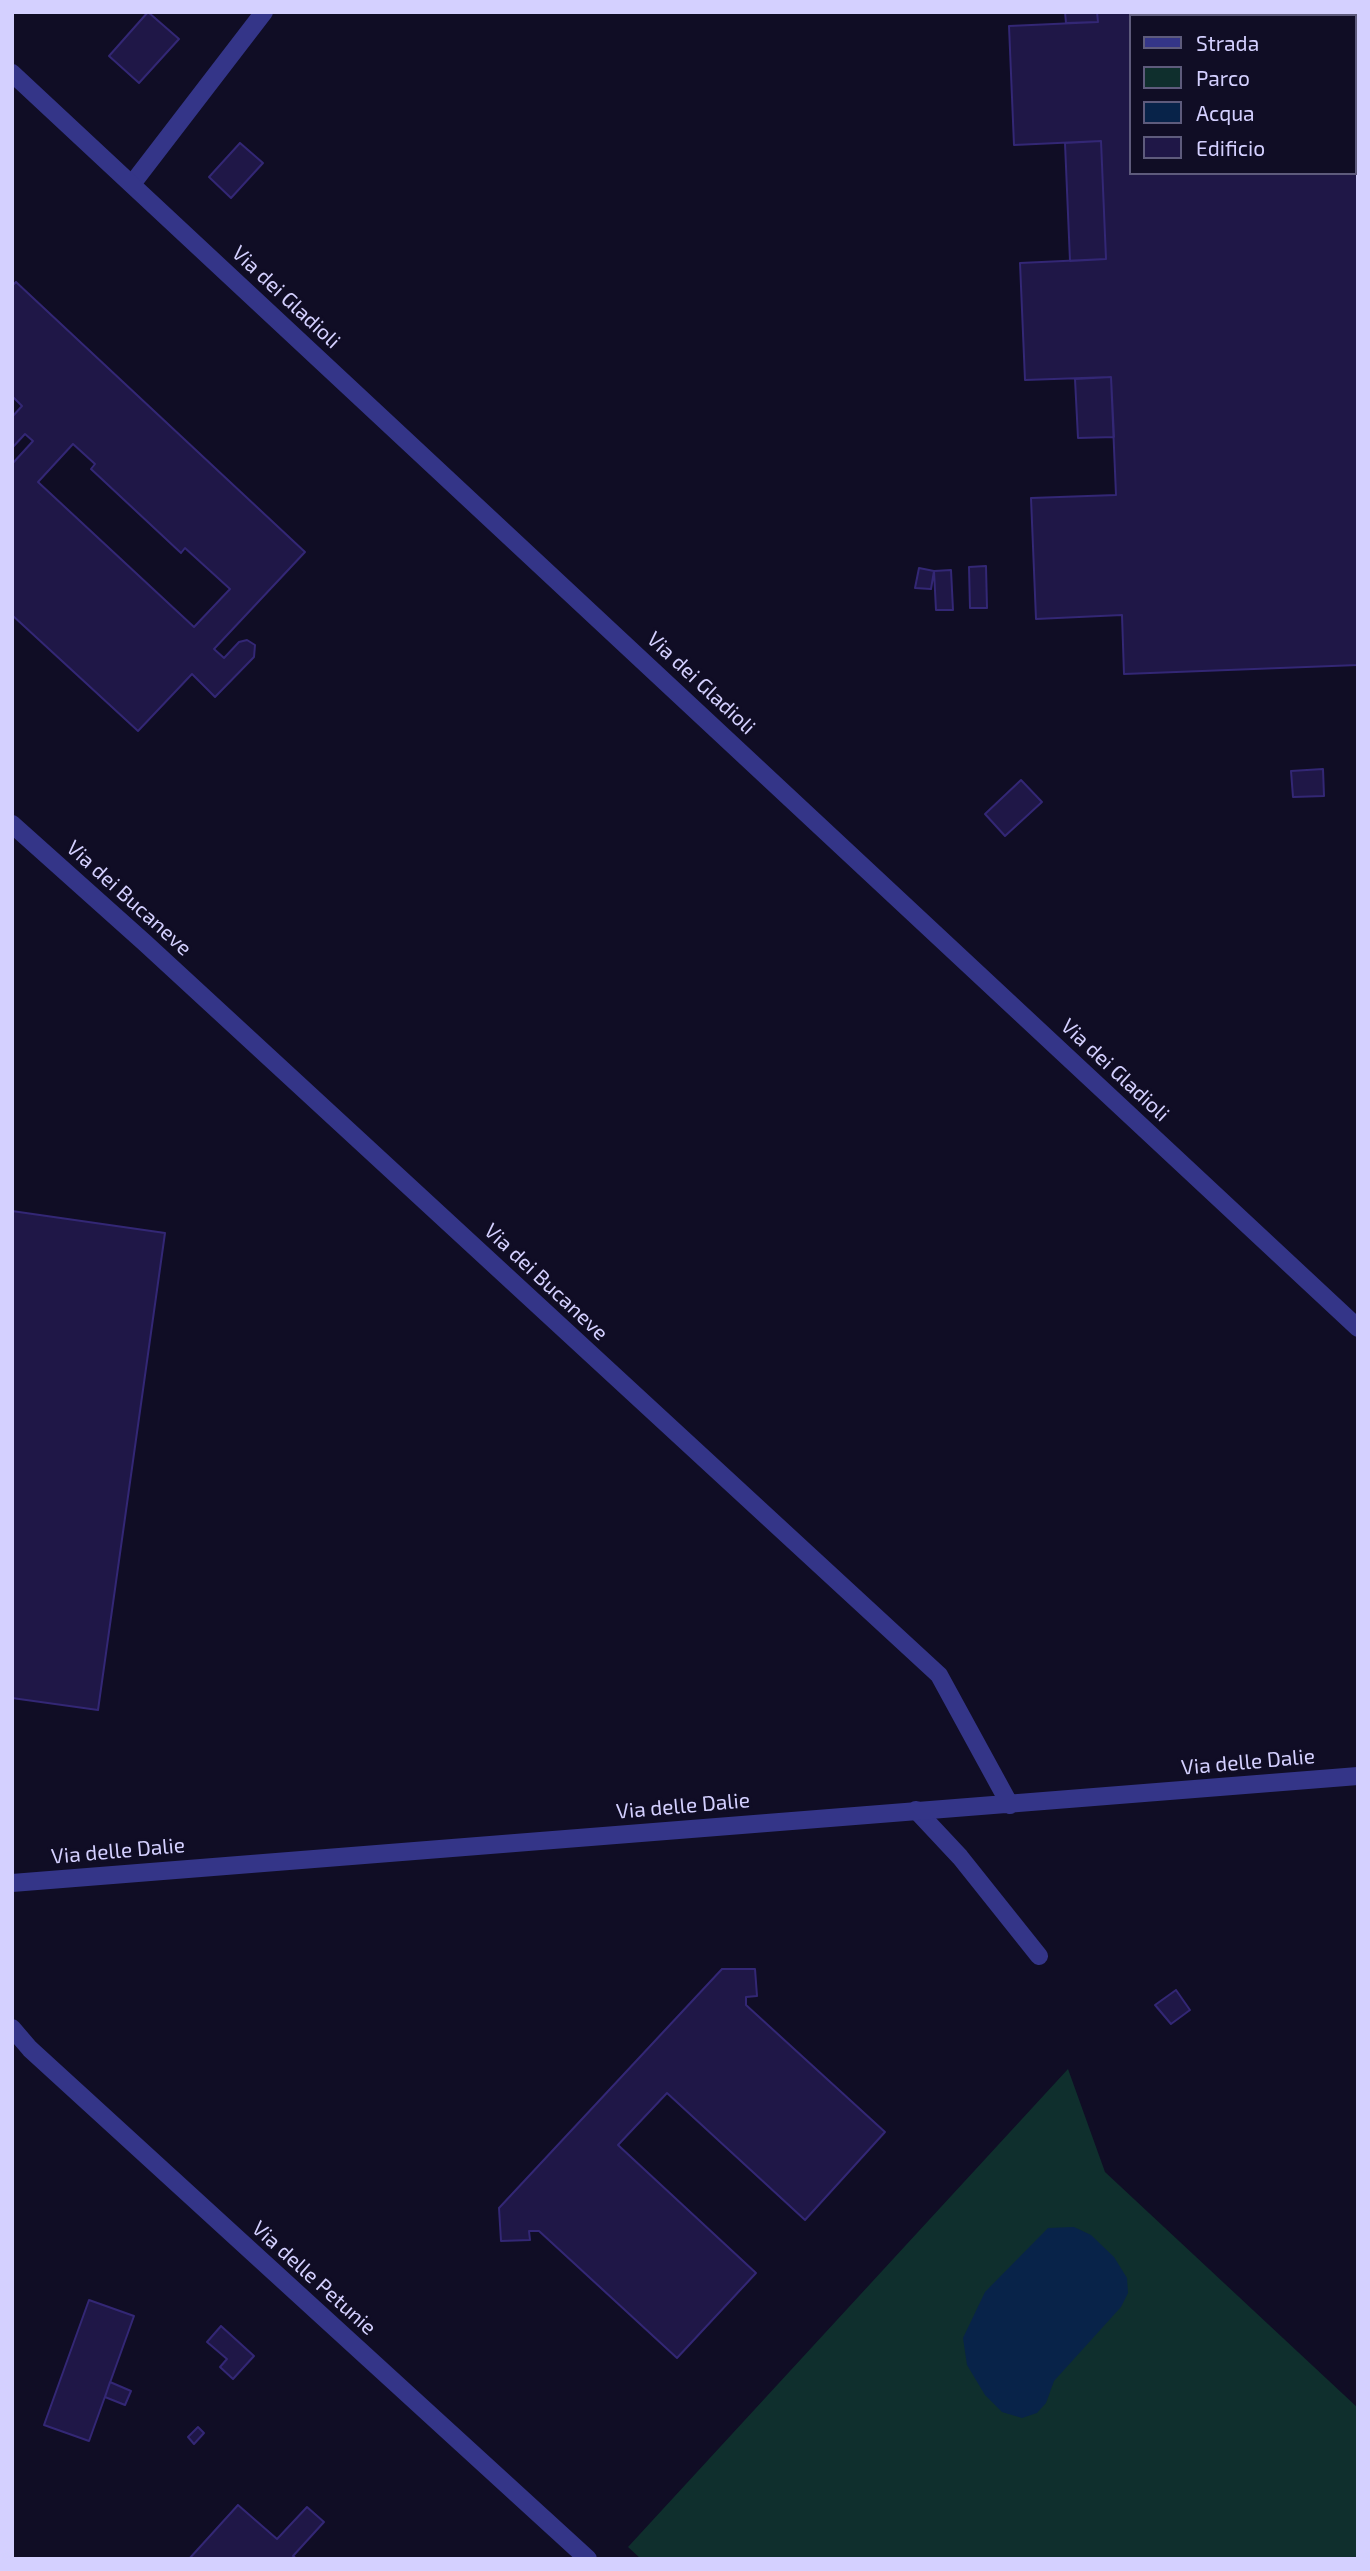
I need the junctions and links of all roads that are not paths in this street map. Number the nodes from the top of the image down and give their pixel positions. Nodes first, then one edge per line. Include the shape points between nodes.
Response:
1 (264, 12) edge
2 (12, 73) edge
3 (132, 184) junction
4 (12, 824) edge
5 (1358, 1328) edge
6 (1358, 1776) edge
7 (1010, 1805) junction
8 (916, 1810) junction
9 (12, 1883) edge
10 (1039, 1956) dead end
11 (12, 2028) edge
12 (588, 2559) edge

1 - 3 street
2 - 3 street, Via dei Gladioli
3 - 5 street, Via dei Gladioli
4 - 7 street, Via dei Bucaneve via 939,1675
6 - 7 street, Via delle Dalie
7 - 8 street, Via delle Dalie
8 - 9 street, Via delle Dalie
8 - 10 street
11 - 12 street, Via delle Petunie

